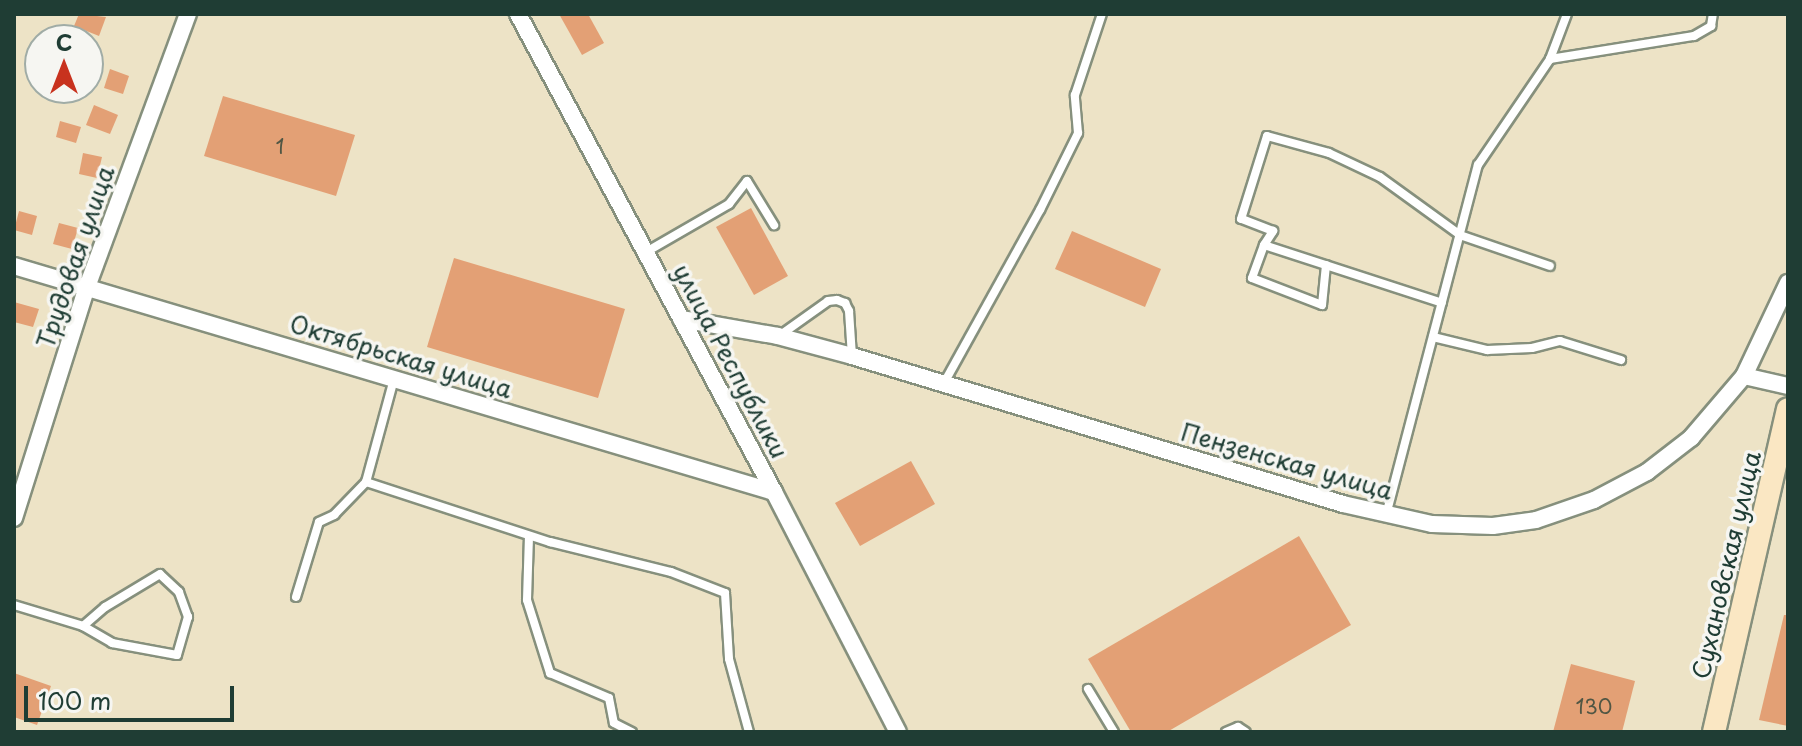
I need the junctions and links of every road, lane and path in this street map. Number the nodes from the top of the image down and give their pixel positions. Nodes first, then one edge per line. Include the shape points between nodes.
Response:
1 (188, 14) edge
2 (518, 14) edge
3 (1102, 14) edge
4 (1567, 14) edge
5 (1713, 14) edge
6 (1550, 59) junction
7 (774, 225) dead end
8 (1460, 235) junction
9 (1264, 245) junction
10 (646, 252) junction
11 (1326, 265) junction
12 (14, 266) edge
13 (1550, 266) dead end
14 (1788, 283) edge
15 (87, 287) junction
16 (1442, 303) junction
17 (681, 319) junction
18 (778, 336) junction
19 (1433, 337) junction
20 (852, 356) junction
21 (1621, 360) dead end
22 (1744, 376) junction
23 (394, 379) junction
24 (943, 385) junction
25 (1788, 386) edge
26 (1788, 409) edge
27 (366, 482) junction
28 (774, 492) junction
29 (1386, 515) junction
30 (14, 518) edge
31 (529, 536) junction
32 (296, 597) dead end
33 (14, 605) edge
34 (83, 626) junction
35 (1088, 689) dead end
36 (632, 732) edge
37 (749, 732) edge
38 (898, 732) edge
39 (1114, 732) edge
40 (1226, 732) edge
41 (1246, 732) edge
42 (1714, 732) edge

1 - 15 street, Трудовая улица
2 - 10 street, улица Республики
3 - 24 lane via 1075,95 1078,133
4 - 6 lane
5 - 6 lane via 1711,26 1694,36
6 - 8 lane via 1478,165
7 - 10 lane via 747,181 729,204
8 - 9 lane via 1380,177 1329,153 1267,136 1241,219 1273,231
8 - 13 lane
8 - 16 lane
9 - 11 lane
9 - 11 lane via 1252,278 1322,305
10 - 17 street, улица Республики
11 - 16 lane
12 - 15 street, Октябрьская улица
14 - 22 street, Пензенская улица
15 - 23 street, Октябрьская улица
15 - 30 street, Трудовая улица
16 - 19 lane
17 - 18 street, Пензенская улица
17 - 28 street, улица Республики
18 - 20 street, Пензенская улица
18 - 20 lane via 837,300 849,311
19 - 21 lane via 1487,350 1560,341
19 - 29 lane
20 - 24 street, Пензенская улица
22 - 25 street
22 - 29 street, Пензенская улица via 1691,438 1647,472 1594,500 1536,520 1493,526 1432,524
23 - 27 lane
23 - 28 street, Октябрьская улица
24 - 29 street, Пензенская улица
26 - 42 street, Сухановская улица
27 - 31 lane
27 - 32 lane via 334,515 319,522
28 - 38 street, улица Республики
31 - 36 lane via 527,600 550,673 609,698 614,723
31 - 37 lane via 671,572 725,593 729,659
33 - 34 lane
34 - 34 lane via 160,574 179,592 188,617 177,655 112,643
35 - 39 lane
40 - 41 lane via 1238,727

